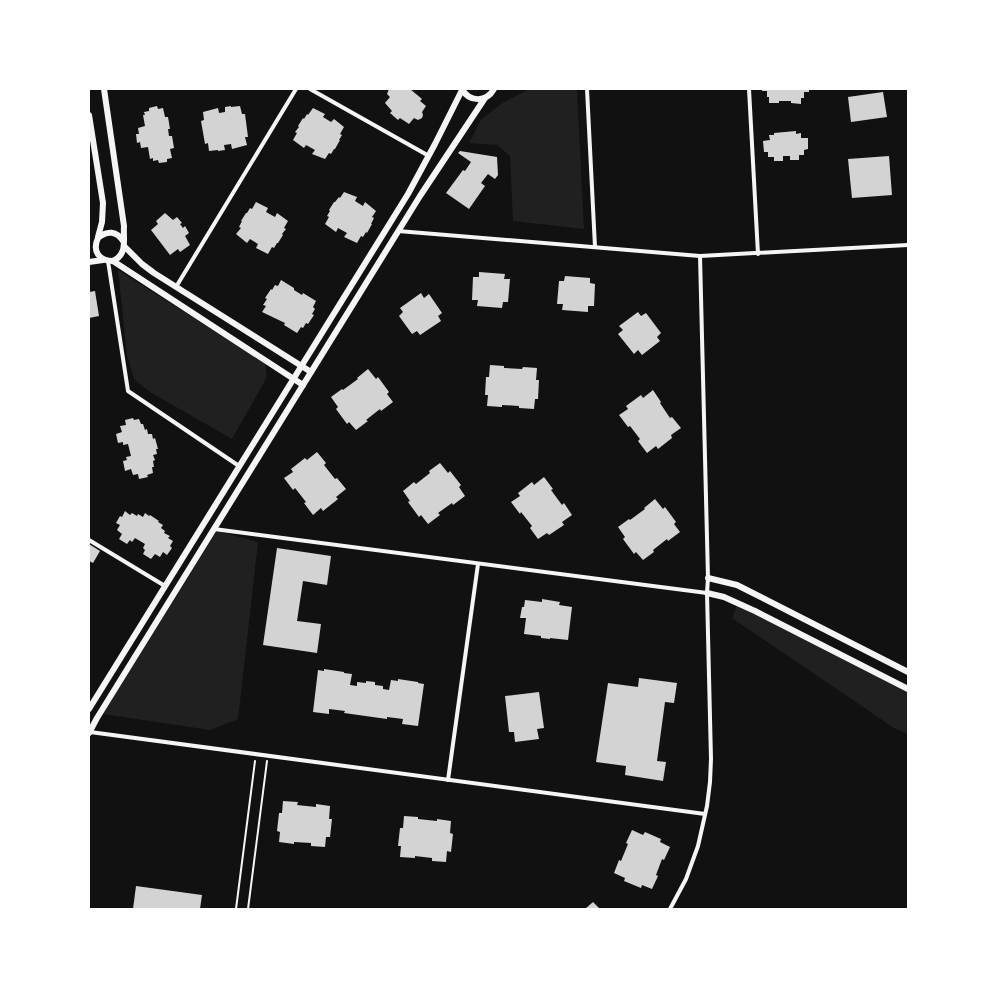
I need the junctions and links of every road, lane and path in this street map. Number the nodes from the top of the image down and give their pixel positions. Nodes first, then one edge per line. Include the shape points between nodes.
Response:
1 (104, 89) edge
2 (296, 89) edge
3 (310, 89) edge
4 (462, 89) edge
5 (587, 89) edge
6 (749, 89) edge
7 (495, 90) edge
8 (485, 98) junction
9 (89, 114) edge
10 (429, 156) junction
11 (398, 230) junction
12 (97, 240) junction
13 (124, 244) junction
14 (89, 245) edge
15 (908, 245) edge
16 (595, 247) junction
17 (758, 254) junction
18 (700, 256) junction
19 (108, 260) junction
20 (89, 262) edge
21 (176, 287) junction
22 (300, 367) junction
23 (311, 372) junction
24 (293, 378) junction
25 (303, 385) junction
26 (239, 466) junction
27 (214, 529) junction
28 (89, 540) edge
29 (478, 564) junction
30 (708, 578) junction
31 (165, 586) junction
32 (707, 593) junction
33 (908, 672) edge
34 (908, 690) edge
35 (89, 709) edge
36 (89, 732) edge
37 (256, 754) junction
38 (268, 756) junction
39 (448, 780) junction
40 (705, 814) junction
41 (236, 909) edge
42 (248, 909) edge
43 (670, 909) edge

1 - 13 street via 124,226
2 - 21 street
3 - 10 street
4 - 8 street via 474,100
4 - 10 street
5 - 16 street
6 - 17 street
7 - 8 street
8 - 11 street
9 - 12 street via 103,203 102,222
10 - 22 street
11 - 16 street
11 - 23 street
12 - 13 street via 106,233 112,233
12 - 14 street
12 - 19 street via 96,252
13 - 19 street via 121,255
13 - 21 street via 142,264
15 - 17 street
16 - 18 street
17 - 18 street
18 - 30 street
19 - 20 street
19 - 24 street
19 - 26 street via 128,391
21 - 22 street
22 - 23 street
22 - 24 street
23 - 25 street
24 - 25 street
24 - 26 street
25 - 27 street
26 - 31 street
27 - 29 street
27 - 36 street
28 - 31 street
29 - 32 street
29 - 39 street
30 - 32 street
30 - 33 street via 737,585
31 - 35 street
32 - 34 street via 755,610
32 - 40 street via 711,759
36 - 37 street
37 - 38 street
37 - 41 path
38 - 39 street
38 - 42 path
39 - 40 street
40 - 43 street via 693,863

